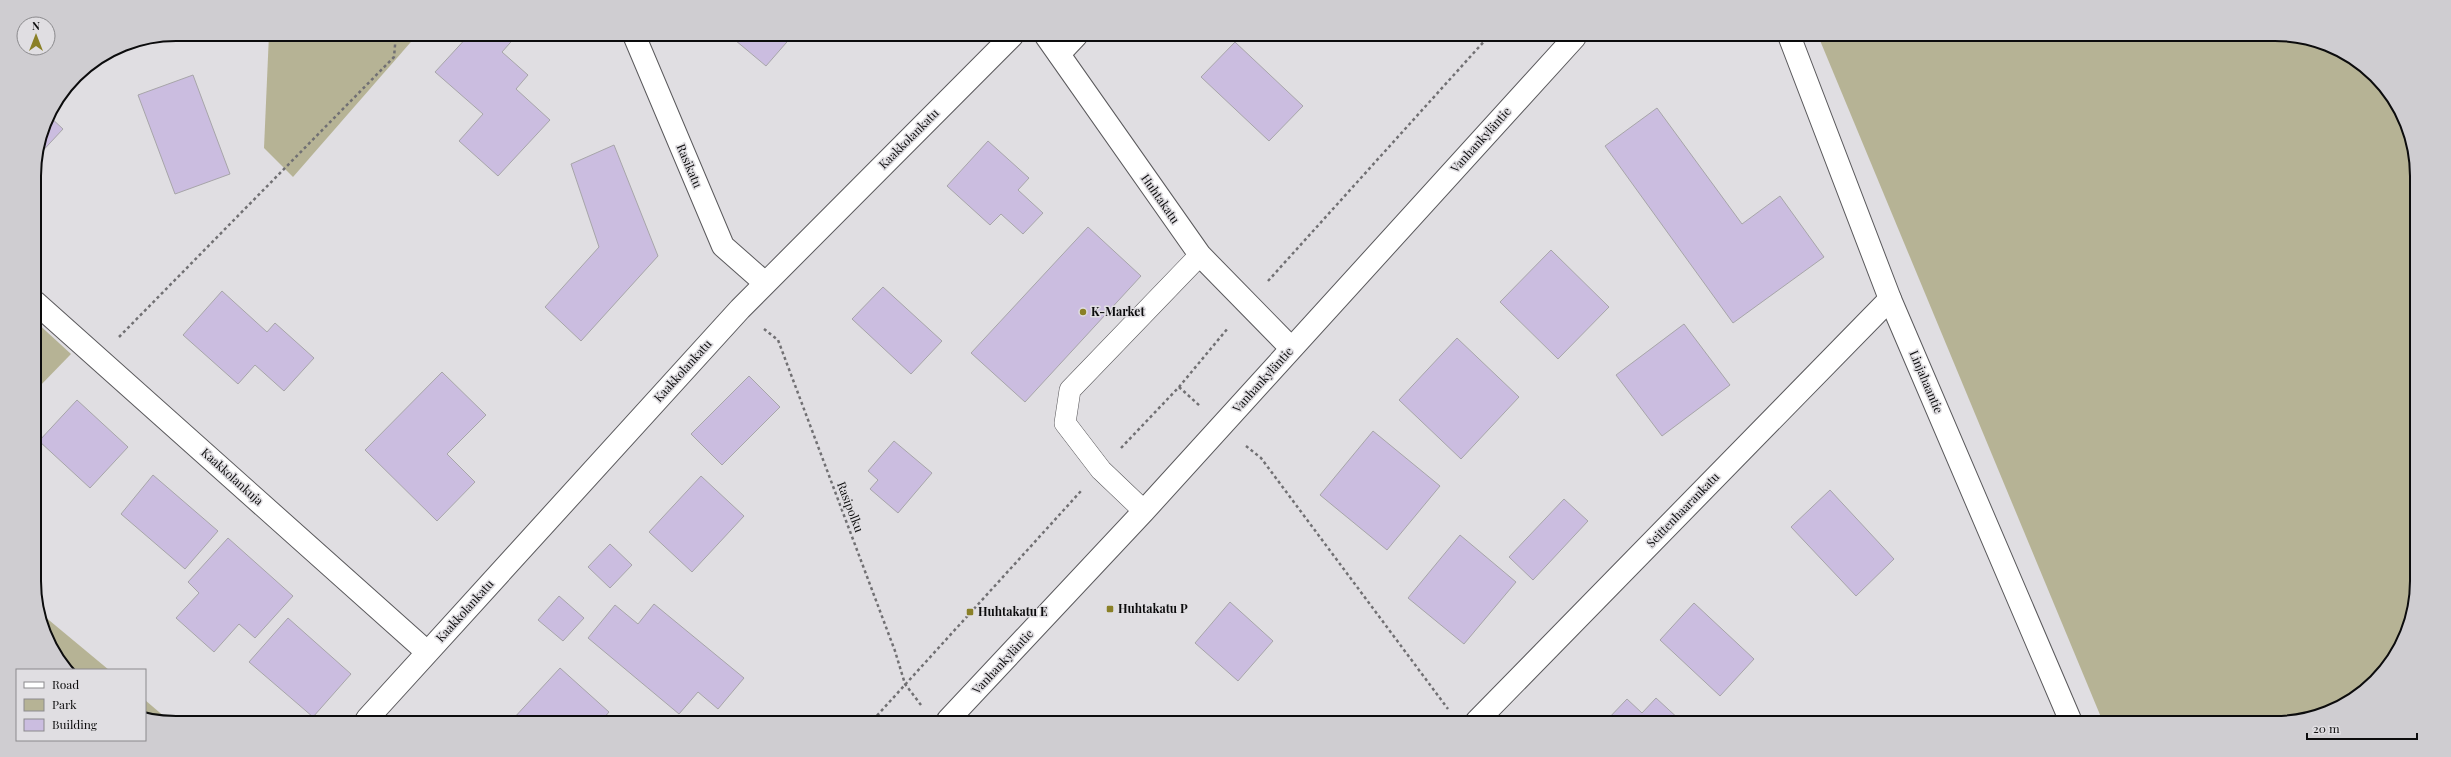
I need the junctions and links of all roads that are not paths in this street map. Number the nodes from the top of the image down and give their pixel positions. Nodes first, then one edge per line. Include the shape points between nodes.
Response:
1 (637, 41) edge
2 (1007, 41) edge
3 (1050, 41) edge
4 (1071, 41) edge
5 (1571, 41) edge
6 (1791, 41) edge
7 (1059, 54) junction
8 (1200, 255) junction
9 (766, 283) junction
10 (1890, 299) junction
11 (41, 307) edge
12 (1292, 348) junction
13 (1144, 511) junction
14 (427, 652) junction
15 (370, 716) edge
16 (952, 716) edge
17 (1482, 716) edge
18 (2068, 716) edge

1 - 9 street, Rasikatu via 723,246
2 - 9 street, Kaakkolankatu
3 - 7 street, Huhtakatu
4 - 7 street
5 - 12 street, Vanhankyläntie
6 - 10 street, Linjahaantie
7 - 8 street, Huhtakatu
8 - 12 street, Huhtakatu via 1246,305
8 - 13 lane via 1070,390 1065,423 1101,470
9 - 14 street, Kaakkolankatu
10 - 17 street, Seittenhaarankatu
10 - 18 street, Linjahaantie
11 - 14 street, Kaakkolankuja
12 - 13 street, Vanhankyläntie
13 - 16 street, Vanhankyläntie
14 - 15 street, Kaakkolankatu

